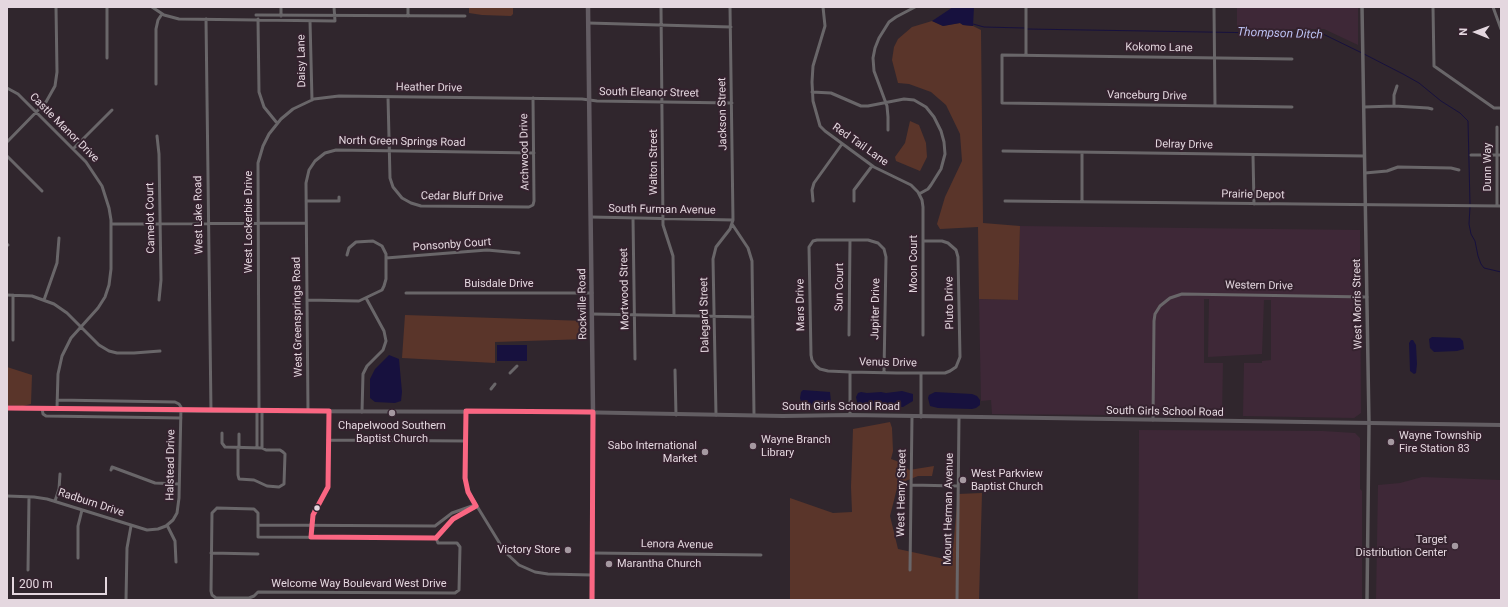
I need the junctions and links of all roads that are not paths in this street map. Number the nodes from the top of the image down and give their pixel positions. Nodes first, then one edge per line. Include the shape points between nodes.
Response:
1 (56, 7) edge
2 (107, 7) edge
3 (152, 7) edge
4 (280, 7) edge
5 (334, 7) edge
6 (408, 7) edge
7 (588, 7) edge
8 (661, 7) edge
9 (730, 7) edge
10 (823, 7) edge
11 (915, 7) edge
12 (1026, 7) edge
13 (1214, 7) edge
14 (1362, 7) edge
15 (1433, 7) edge
16 (1493, 7) edge
17 (162, 14) junction
18 (256, 15) dead end
19 (262, 15) junction
20 (281, 16) junction
21 (335, 16) junction
22 (408, 16) junction
23 (465, 16) dead end
24 (206, 18) junction
25 (257, 20) junction
26 (310, 21) junction
27 (588, 23) junction
28 (662, 25) junction
29 (731, 27) junction
30 (1501, 29) edge
31 (1026, 55) junction
32 (107, 58) dead end
33 (1214, 58) junction
34 (1292, 59) dead end
35 (156, 84) dead end
36 (1397, 86) dead end
37 (7, 88) edge
38 (812, 92) junction
39 (388, 96) junction
40 (533, 98) junction
41 (312, 100) junction
42 (589, 100) junction
43 (663, 102) junction
44 (885, 102) junction
45 (732, 103) junction
46 (1002, 103) joint
47 (1215, 106) junction
48 (1394, 106) junction
49 (1292, 107) dead end
50 (1364, 107) junction
51 (1501, 108) edge
52 (1432, 109) dead end
53 (112, 110) dead end
54 (36, 112) junction
55 (277, 124) junction
56 (1497, 127) dead end
57 (888, 130) dead end
58 (157, 136) dead end
59 (7, 142) edge
60 (842, 144) junction
61 (74, 149) junction
62 (389, 150) junction
63 (1003, 151) dead end
64 (534, 152) junction
65 (1082, 153) junction
66 (1253, 155) junction
67 (1471, 155) dead end
68 (1499, 155) edge
69 (7, 156) edge
70 (1364, 156) junction
71 (872, 166) junction
72 (1459, 170) dead end
73 (1365, 173) junction
74 (42, 191) dead end
75 (919, 194) junction
76 (339, 197) dead end
77 (306, 200) junction
78 (813, 201) dead end
79 (854, 201) dead end
80 (1005, 201) dead end
81 (1082, 202) junction
82 (1254, 204) junction
83 (533, 205) joint
84 (1365, 205) junction
85 (1499, 206) edge
86 (591, 217) junction
87 (633, 218) junction
88 (664, 219) junction
89 (733, 220) junction
90 (208, 223) junction
91 (258, 223) junction
92 (306, 223) junction
93 (111, 224) junction
94 (160, 224) junction
95 (732, 224) junction
96 (59, 238) dead end
97 (850, 240) junction
98 (923, 241) junction
99 (519, 253) dead end
100 (347, 255) dead end
101 (386, 258) junction
102 (406, 293) dead end
103 (592, 293) junction
104 (13, 295) junction
105 (7, 296) edge
106 (1367, 297) junction
107 (366, 298) junction
108 (44, 300) junction
109 (159, 300) dead end
110 (307, 300) junction
111 (592, 314) junction
112 (634, 315) junction
113 (674, 315) junction
114 (714, 316) junction
115 (753, 316) junction
116 (81, 327) junction
117 (849, 334) dead end
118 (923, 335) dead end
119 (13, 340) dead end
120 (160, 351) dead end
121 (635, 359) dead end
122 (959, 362) joint
123 (517, 366) dead end
124 (816, 366) joint
125 (675, 370) dead end
126 (850, 372) junction
127 (884, 372) junction
128 (510, 373) dead end
129 (921, 373) junction
130 (495, 384) dead end
131 (491, 389) dead end
132 (57, 400) junction
133 (7, 408) edge
134 (42, 408) junction
135 (57, 408) junction
136 (181, 410) junction
137 (211, 411) junction
138 (260, 411) junction
139 (308, 411) junction
140 (466, 411) junction
141 (329, 412) junction
142 (362, 412) junction
143 (593, 412) junction
144 (676, 415) junction
145 (716, 415) junction
146 (754, 415) junction
147 (850, 415) junction
148 (912, 417) junction
149 (921, 417) junction
150 (959, 417) junction
151 (181, 418) junction
152 (1153, 420) junction
153 (1369, 424) junction
154 (1501, 425) edge
155 (222, 433) dead end
156 (239, 434) dead end
157 (328, 440) junction
158 (466, 441) junction
159 (238, 448) junction
160 (257, 448) junction
161 (262, 448) junction
162 (111, 470) dead end
163 (60, 474) dead end
164 (179, 484) junction
165 (911, 485) junction
166 (958, 486) junction
167 (7, 496) edge
168 (29, 497) junction
169 (55, 501) junction
170 (476, 506) junction
171 (82, 510) junction
172 (167, 525) junction
173 (258, 525) junction
174 (311, 525) junction
175 (131, 526) junction
176 (311, 537) junction
177 (436, 538) junction
178 (211, 553) junction
179 (592, 553) junction
180 (258, 554) dead end
181 (761, 555) dead end
182 (78, 558) dead end
183 (176, 562) dead end
184 (28, 570) dead end
185 (910, 570) dead end
186 (592, 575) junction
187 (126, 600) edge
188 (592, 600) edge
189 (957, 600) edge
190 (1367, 600) edge

1 - 54 street via 55,83 48,99
2 - 32 street
3 - 17 street
4 - 20 street
5 - 21 street
6 - 22 street
7 - 27 main road, Rockville Road
8 - 28 street, Walton Street
9 - 29 street, Jackson Street
10 - 38 street, Red Tail Lane via 825,26 813,66
11 - 44 street via 889,22 875,48 874,71
12 - 31 street
13 - 33 street
14 - 50 street, West Morris Street
15 - 51 street via 1434,66 1494,108
16 - 30 street
17 - 24 street via 178,19
17 - 35 street via 156,29
18 - 19 street
19 - 20 street
19 - 25 street
20 - 21 street
21 - 22 street
21 - 26 street via 335,21
22 - 23 street
24 - 25 street
24 - 90 street, West Lake Road
25 - 26 street
25 - 55 street via 259,92 264,107
26 - 41 street, Daisy Lane
27 - 28 street
27 - 42 main road, Rockville Road
28 - 29 street
28 - 43 street, Walton Street
29 - 45 street, Jackson Street
31 - 33 street, Kokomo Lane
31 - 46 street, Kokomo Lane via 1002,55
33 - 34 street, Kokomo Lane
33 - 47 street
36 - 48 street
37 - 54 street, Castle Manor Drive via 15,92
38 - 44 street via 831,93 863,106
38 - 60 street, Red Tail Lane via 821,126
39 - 40 street, Heather Drive
39 - 41 street, Heather Drive via 339,96
39 - 62 street, Cedar Bluff Drive
40 - 42 street, Heather Drive
40 - 64 street, Archwood Drive
41 - 55 street, Heather Drive via 294,109
42 - 43 street, South Eleanor Street
42 - 86 main road, Rockville Road
43 - 45 street, South Eleanor Street
43 - 88 street, Walton Street
44 - 57 street
44 - 75 street via 902,99 919,102 931,112 941,131 945,145 943,163 930,187
45 - 89 street, Jackson Street
46 - 47 street, Vanceburg Drive
47 - 49 street, Vanceburg Drive
48 - 50 street
48 - 52 street
50 - 70 street, West Morris Street
53 - 61 street
54 - 59 street
54 - 61 street, Castle Manor Drive
55 - 91 street, West Lockerbie Drive via 266,141 258,162
56 - 68 street, Dunn Way
58 - 94 street, Camelot Court
60 - 71 street, Red Tail Lane
60 - 78 street via 814,183
61 - 93 street, Castle Manor Drive via 93,170 102,186 110,208
62 - 64 street, North Green Springs Road
62 - 77 street, North Green Springs Road via 336,150 322,154 314,161 308,174
62 - 83 street, Cedar Bluff Drive via 391,182 398,194 410,203 424,206
63 - 65 street, Delray Drive
64 - 83 street, Archwood Drive
65 - 66 street, Delray Drive
65 - 81 street
66 - 70 street, Delray Drive
66 - 82 street
67 - 68 street
68 - 85 street, Dunn Way
69 - 74 street
70 - 73 street, West Morris Street
71 - 75 street, Red Tail Lane via 909,184
71 - 79 street via 854,190
72 - 73 street via 1398,167
73 - 84 street, West Morris Street
75 - 98 street, Moon Court via 923,207
76 - 77 street via 339,201
77 - 92 street, North Green Springs Road
80 - 81 street, Prairie Depot
81 - 82 street, Prairie Depot
82 - 84 street, Prairie Depot
84 - 85 street, Prairie Depot
84 - 106 street, West Morris Street
86 - 87 street, South Furman Avenue
86 - 103 main road, Rockville Road
87 - 88 street, South Furman Avenue
87 - 112 street, Mortwood Street
88 - 89 street, South Furman Avenue
88 - 113 street, Walton Street via 664,231 673,256
89 - 95 street, Dalegard Street
90 - 91 street
90 - 94 street
90 - 137 street, West Lake Road
91 - 92 street
91 - 138 street, West Lockerbie Drive
92 - 110 street, West Greensprings Road
93 - 94 street
93 - 116 street, Castle Manor Drive via 111,275 108,287 98,308
94 - 109 street, Camelot Court
95 - 114 street, Dalegard Street via 714,253
95 - 115 street via 752,256
96 - 108 street via 57,264
97 - 117 street, Sun Court
97 - 124 street, Mars Drive via 817,240 809,246 811,355
97 - 127 street, Jupiter Drive via 871,240 878,243 886,256
98 - 118 street, Moon Court
98 - 122 street, Pluto Drive via 943,242 957,251
99 - 101 street, Ponsonby Court via 488,250
100 - 101 street via 349,248 356,242 373,241 383,247
101 - 107 street via 384,286 379,292
102 - 103 street, Buisdale Drive
103 - 111 main road, Rockville Road
104 - 105 street
104 - 108 street
104 - 119 street
106 - 152 street, Western Drive via 1182,294 1168,298 1161,305 1154,321
106 - 153 street, West Morris Street
107 - 110 street via 357,301
107 - 142 street via 384,332 386,342 382,352 363,372
108 - 116 street via 62,310
110 - 139 street, West Greensprings Road
111 - 112 street
111 - 143 main road, Rockville Road
112 - 113 street
112 - 121 street, Mortwood Street
113 - 114 street
114 - 115 street
114 - 145 street, Dalegard Street
115 - 146 street
116 - 120 street via 99,345 112,352
116 - 132 street, Castle Manor Drive via 67,344 61,357
122 - 129 street, Venus Drive via 948,372
123 - 128 street
124 - 126 street, Venus Drive via 825,371
125 - 144 street
126 - 127 street, Venus Drive
126 - 147 street
127 - 129 street, Venus Drive
129 - 149 street
130 - 131 street
132 - 135 street, Castle Manor Drive
132 - 136 street via 175,402
133 - 134 main road, South Girls School Road
134 - 135 main road, South Girls School Road
134 - 151 street via 46,416
135 - 136 main road, South Girls School Road
136 - 137 main road, South Girls School Road
136 - 151 street, Halstead Drive
137 - 138 main road, South Girls School Road
138 - 139 main road, South Girls School Road
138 - 160 street
138 - 161 street
139 - 141 main road, South Girls School Road
140 - 142 main road, South Girls School Road
140 - 143 main road, South Girls School Road
140 - 158 street
141 - 142 main road, South Girls School Road
141 - 157 street
143 - 144 main road, South Girls School Road
143 - 179 main road, Rockville Road
144 - 145 main road, South Girls School Road
145 - 146 main road, South Girls School Road
146 - 147 main road, South Girls School Road
147 - 148 main road, South Girls School Road
148 - 149 main road, South Girls School Road
148 - 165 street, West Henry Street
149 - 150 main road, South Girls School Road
150 - 152 main road, South Girls School Road
150 - 166 street, Mount Herman Avenue
151 - 164 street, Halstead Drive
152 - 153 main road, South Girls School Road
153 - 154 main road, South Girls School Road
153 - 190 street, West Morris Street
155 - 159 street via 226,448
156 - 159 street
157 - 158 street
157 - 174 street via 328,487 314,510
158 - 170 street via 466,485
159 - 160 street
159 - 161 street via 239,479 279,487 284,484 285,454 280,450
160 - 161 street
162 - 164 street via 112,467 155,483
163 - 169 street
164 - 172 street, Halstead Drive via 178,509 174,519
165 - 166 street
165 - 185 street, West Henry Street
166 - 189 street, Mount Herman Avenue
167 - 168 street, Radburn Drive
168 - 169 street, Radburn Drive
168 - 184 street
169 - 171 street, Radburn Drive
170 - 174 street via 452,513 435,526
170 - 177 street via 453,519
170 - 186 street via 505,552 523,567 545,574
171 - 175 street, Radburn Drive
171 - 182 street via 78,526
172 - 175 street, Radburn Drive via 152,530
172 - 183 street via 175,540
173 - 174 street
173 - 176 street via 258,537
173 - 178 street via 257,512 252,508 214,509
174 - 176 street
175 - 187 street via 127,548
176 - 177 street
177 - 178 street, Welcome Way Boulevard West Drive via 438,543 455,543 460,547 459,591 455,593 258,592 248,598 219,598 213,596 211,591
178 - 180 street
179 - 181 street, Lenora Avenue
179 - 186 main road, Rockville Road
186 - 188 main road, Rockville Road

